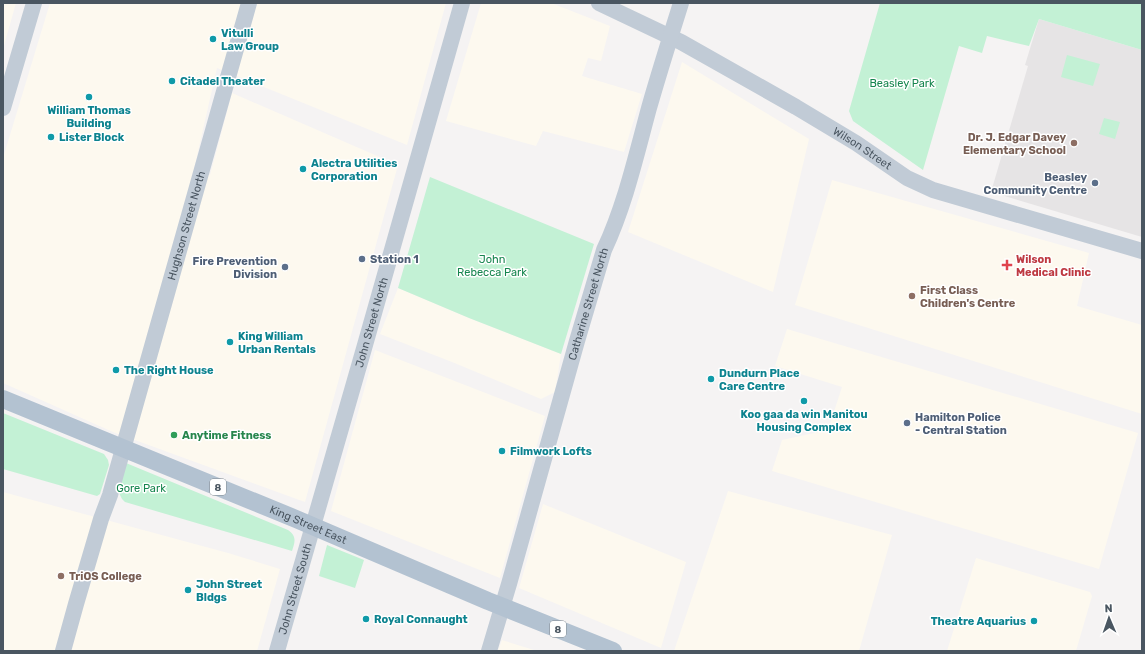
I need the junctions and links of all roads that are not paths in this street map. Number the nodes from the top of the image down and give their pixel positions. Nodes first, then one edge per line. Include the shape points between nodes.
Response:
1 (34, 3) edge
2 (249, 3) edge
3 (462, 3) edge
4 (599, 3) edge
5 (681, 3) edge
6 (670, 36) junction
7 (3, 108) edge
8 (1142, 251) edge
9 (3, 399) edge
10 (123, 448) junction
11 (313, 526) junction
12 (502, 607) junction
13 (63, 651) edge
14 (277, 651) edge
15 (489, 651) edge
16 (613, 651) edge

1 - 7 main road
2 - 10 main road, Hughson Street North
3 - 11 main road, John Street North
4 - 6 main road, Wilson Street
5 - 6 main road, Catharine Street North
6 - 8 main road, Wilson Street via 813,117 921,185
6 - 12 main road, Catharine Street North via 631,177 604,250 577,341
9 - 10 main road, King Street East / 8
10 - 11 main road, King Street East / 8
10 - 13 main road, Hughson Street North
11 - 12 main road, King Street East / 8
11 - 14 main road, John Street South
12 - 15 main road, Catharine Street North
12 - 16 main road, King Street East / 8

